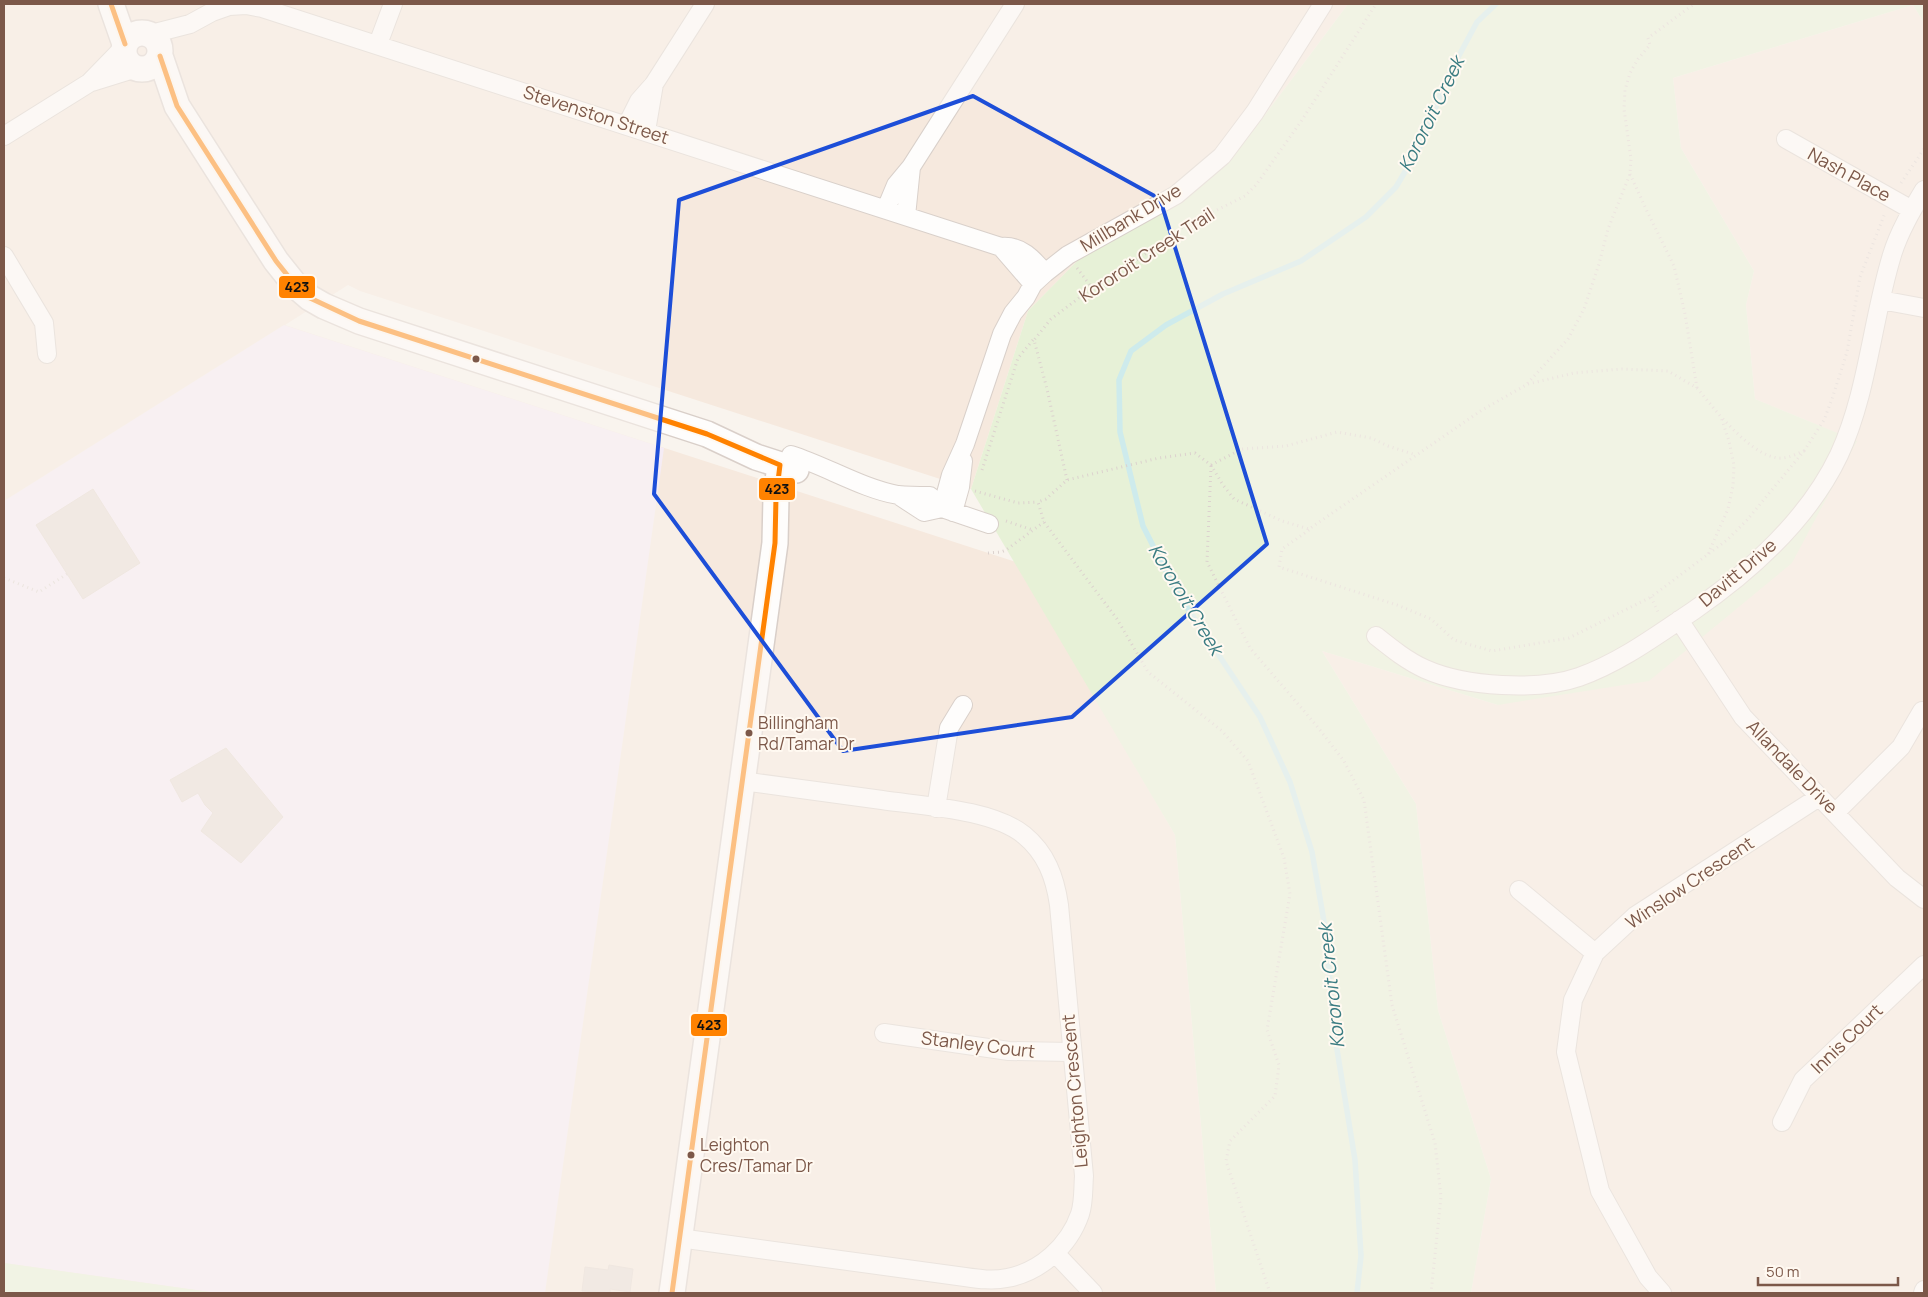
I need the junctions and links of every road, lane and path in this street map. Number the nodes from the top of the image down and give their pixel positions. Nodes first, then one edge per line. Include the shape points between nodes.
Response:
1 (111, 4) edge
2 (117, 4) edge
3 (393, 4) edge
4 (705, 4) edge
5 (1015, 4) edge
6 (1323, 4) edge
7 (1376, 4) edge
8 (1694, 4) edge
9 (378, 44) junction
10 (143, 50) junction
11 (89, 82) junction
12 (654, 84) junction
13 (627, 125) junction
14 (646, 131) junction
15 (4, 136) edge
16 (1786, 140) dead end
17 (912, 167) junction
18 (1630, 174) junction
19 (1924, 190) edge
20 (886, 209) junction
21 (1912, 210) junction
22 (906, 216) junction
23 (4, 256) edge
24 (1074, 264) dead end
25 (1039, 278) junction
26 (1092, 288) junction
27 (1881, 300) junction
28 (1924, 308) edge
29 (1034, 340) junction
30 (47, 354) dead end
31 (1839, 378) dead end
32 (1526, 385) junction
33 (1697, 388) junction
34 (1721, 417) junction
35 (1804, 451) junction
36 (1416, 455) junction
37 (789, 463) junction
38 (1211, 465) junction
39 (980, 473) dead end
40 (1067, 480) junction
41 (978, 482) dead end
42 (970, 490) dead end
43 (975, 491) junction
44 (1038, 502) junction
45 (947, 510) junction
46 (1044, 522) junction
47 (989, 524) joint
48 (1309, 529) junction
49 (1034, 530) junction
50 (988, 553) dead end
51 (1706, 556) junction
52 (68, 574) dead end
53 (4, 578) edge
54 (1679, 620) junction
55 (1376, 636) dead end
56 (962, 705) dead end
57 (1922, 711) dead end
58 (742, 781) junction
59 (1819, 797) junction
60 (936, 808) junction
61 (1836, 812) junction
62 (1519, 890) dead end
63 (1924, 899) edge
64 (1595, 953) junction
65 (1924, 965) edge
66 (884, 1033) dead end
67 (1071, 1052) junction
68 (1782, 1122) dead end
69 (679, 1238) junction
70 (1055, 1253) junction
71 (672, 1293) edge
72 (1093, 1293) edge
73 (1270, 1293) edge
74 (1431, 1293) edge
75 (1662, 1293) edge

1 - 10 street
2 - 10 street
3 - 9 street
4 - 12 street
5 - 17 street
6 - 25 street, Millbank Drive via 1255,112 1222,156 1176,195 1068,255
7 - 26 path, Kororoit Creek Trail via 1302,120 1245,196 1185,226
8 - 18 path via 1648,38 1650,45 1630,72 1624,109
9 - 10 street, Stevenston Street via 246,5 212,12
9 - 13 street, Stevenston Street
10 - 11 street, Stevenston Street
10 - 11 street
10 - 37 street via 154,84 177,106 276,261 310,298 359,321
11 - 15 street
12 - 13 street via 639,101
12 - 14 street
13 - 14 street, Stevenston Street
14 - 20 street, Stevenston Street
16 - 21 street, Nash Place
17 - 20 street via 896,185
17 - 22 street
18 - 32 path via 1608,229 1584,309 1568,339
18 - 33 path via 1674,266
19 - 21 street, Davitt Drive
20 - 22 street, Stevenston Street
21 - 27 street, Davitt Drive via 1893,253
22 - 25 street, Stevenston Street via 1002,247
23 - 30 street via 44,323
24 - 26 path
25 - 45 street, Millbank Drive via 1002,334 965,444 950,475
26 - 29 path, Kororoit Creek Trail via 1051,319
27 - 28 street
27 - 54 street, Davitt Drive via 1853,419 1839,456 1825,480 1784,534 1759,560
29 - 39 path, Kororoit Creek Trail via 1018,358
29 - 40 path
31 - 35 path via 1824,420
32 - 33 path via 1574,373 1622,369 1668,371
32 - 36 path via 1482,410
33 - 34 path
34 - 35 path via 1766,454 1779,458
34 - 51 path via 1734,465 1733,486 1728,509
35 - 51 path via 1748,520
36 - 38 path via 1371,438 1337,432 1286,446 1242,449
36 - 48 path
37 - 45 street via 813,462 851,480 897,495 924,512
37 - 58 street via 776,497 775,543
38 - 40 path via 1195,453 1159,458
38 - 48 path via 1234,499 1282,521
38 - 74 path via 1207,562 1250,648 1344,761 1364,800 1392,1004 1435,1143 1441,1197
40 - 44 path
41 - 43 path
42 - 43 path
43 - 44 path via 1018,504
44 - 46 path
45 - 47 street
46 - 49 path
46 - 73 path via 1117,619 1148,672 1222,731 1248,761 1284,858 1290,894 1267,1030 1279,1065 1274,1096 1230,1141 1226,1161
47 - 49 path via 1000,520
48 - 51 path via 1282,549 1278,567 1388,602 1431,619 1454,640 1492,651 1568,638 1651,597
49 - 50 path via 1001,552
52 - 53 path via 39,592
54 - 55 street, Davitt Drive via 1608,664 1553,683 1493,685 1457,679 1426,669
54 - 59 street, Allandale Drive via 1743,716
56 - 60 street via 948,728
57 - 61 street via 1901,747
58 - 60 street, Leighton Crescent
58 - 69 street
59 - 61 street, Allandale Drive
59 - 64 street, Winslow Crescent via 1635,916
60 - 67 street, Leighton Crescent via 991,818 1010,825 1024,835 1046,860 1053,875 1059,905
61 - 63 street, Allandale Drive via 1897,878
62 - 64 street
64 - 75 street, Winslow Crescent via 1573,1000 1566,1052 1600,1191 1648,1277
65 - 68 street, Innis Court via 1804,1080
66 - 67 street, Stanley Court via 1009,1051
67 - 70 street, Leighton Crescent via 1084,1176 1083,1195 1074,1229
69 - 70 street, Leighton Crescent via 988,1280 1025,1272
69 - 71 street
70 - 72 street

